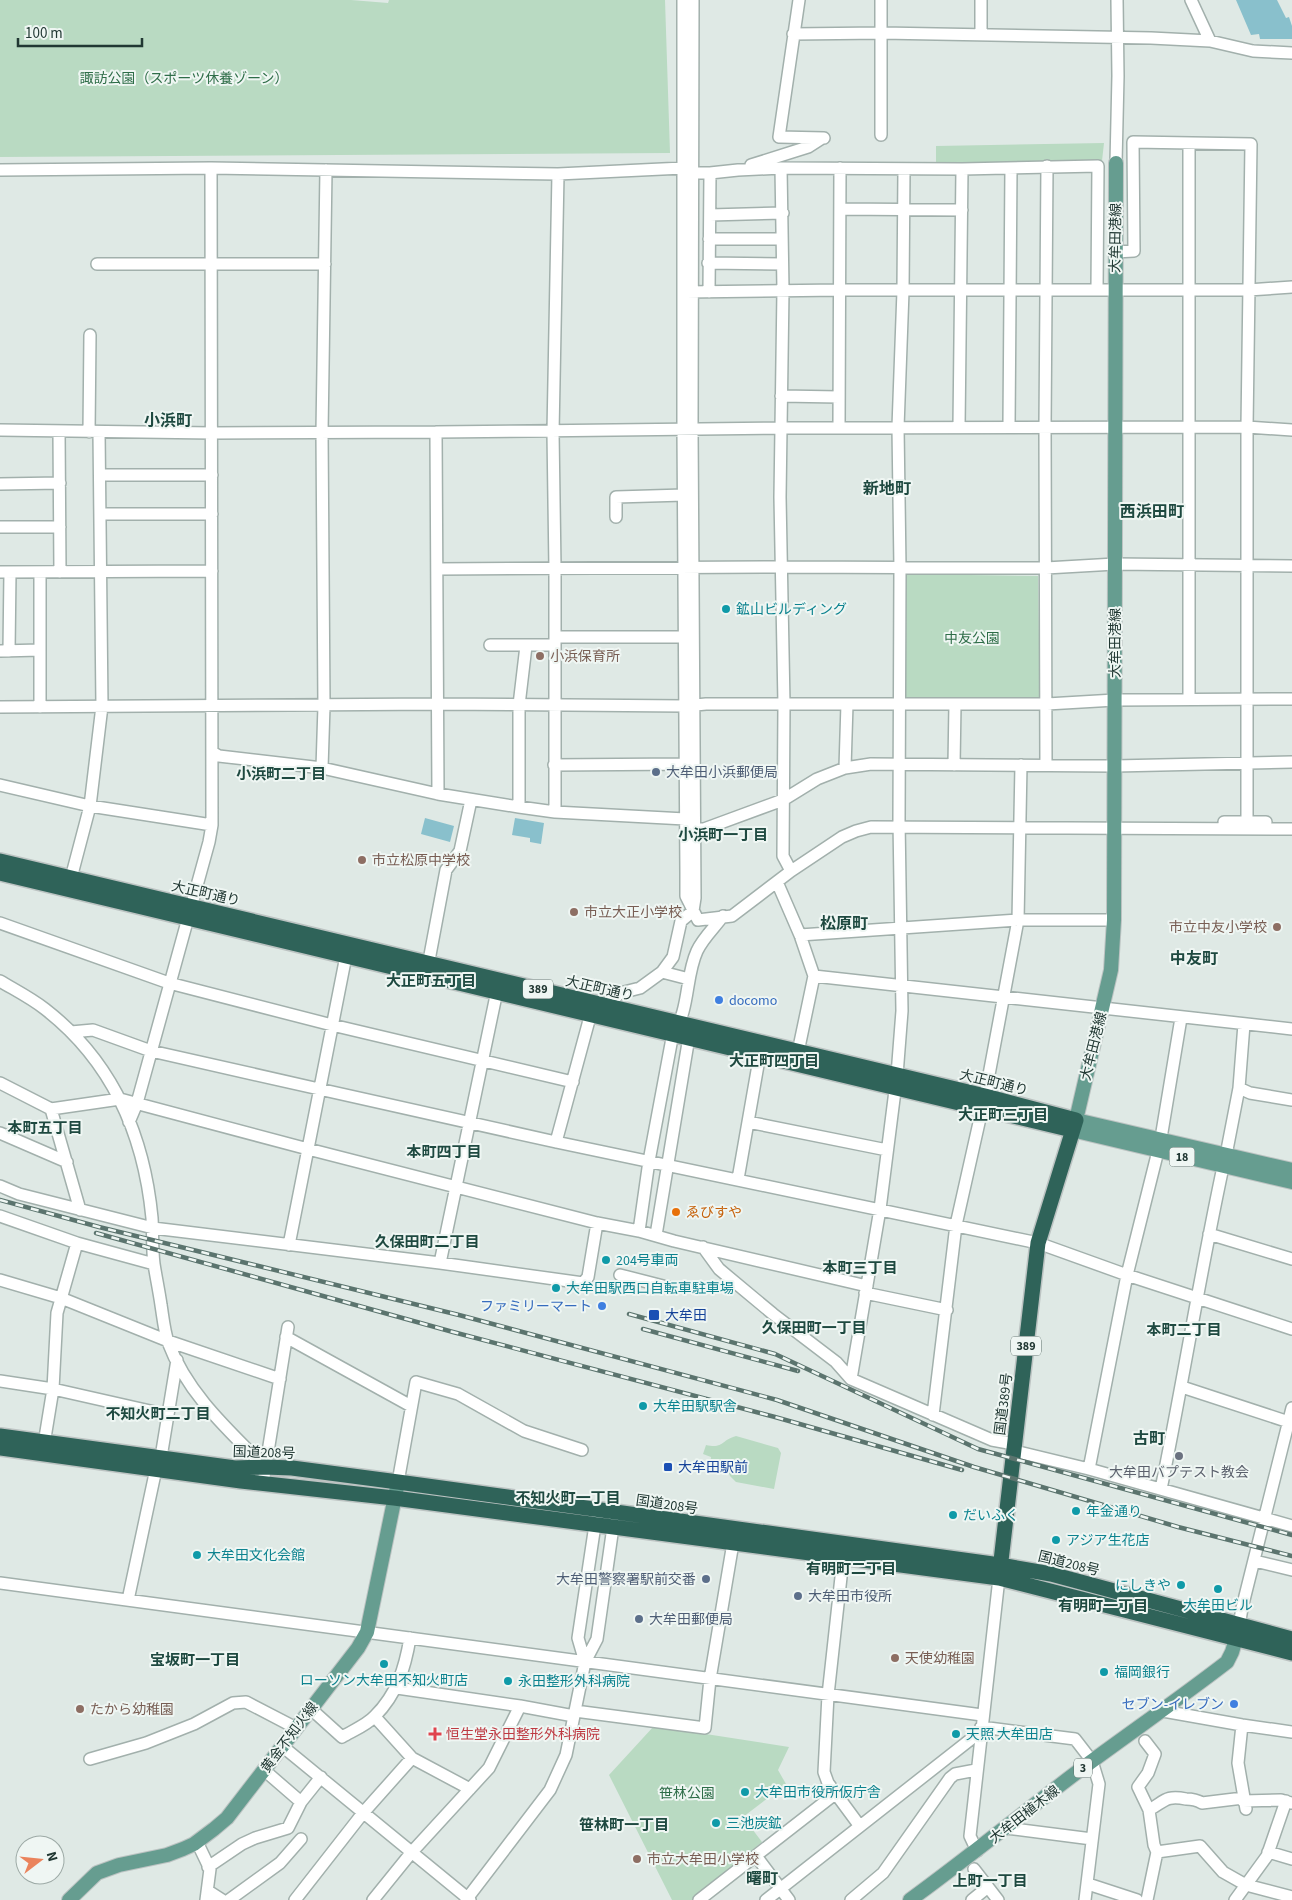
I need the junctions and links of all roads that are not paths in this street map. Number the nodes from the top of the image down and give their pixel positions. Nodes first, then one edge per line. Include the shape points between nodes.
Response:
1 (683, 0) edge
2 (693, 0) edge
3 (799, 0) edge
4 (881, 0) edge
5 (981, 0) edge
6 (1117, 0) edge
7 (1191, 0) edge
8 (882, 33) junction
9 (793, 34) junction
10 (981, 35) junction
11 (1118, 38) junction
12 (1210, 41) junction
13 (1292, 53) edge
14 (881, 135) dead end
15 (1190, 143) junction
16 (1116, 163) joint
17 (1047, 166) junction
18 (211, 168) junction
19 (781, 168) junction
20 (840, 168) junction
21 (1011, 168) junction
22 (904, 169) junction
23 (962, 169) junction
24 (0, 170) edge
25 (326, 170) junction
26 (688, 170) junction
27 (738, 170) junction
28 (710, 173) junction
29 (558, 174) junction
30 (840, 209) junction
31 (904, 210) junction
32 (962, 210) junction
33 (783, 213) junction
34 (710, 215) junction
35 (688, 231) junction
36 (710, 234) junction
37 (782, 238) junction
38 (1115, 252) junction
39 (708, 263) junction
40 (97, 264) dead end
41 (212, 264) junction
42 (325, 264) junction
43 (782, 264) junction
44 (1292, 287) edge
45 (783, 290) junction
46 (840, 290) junction
47 (962, 290) junction
48 (1011, 290) junction
49 (1047, 290) junction
50 (1097, 290) junction
51 (1114, 290) junction
52 (1190, 290) junction
53 (1248, 290) junction
54 (903, 291) junction
55 (688, 292) junction
56 (709, 292) junction
57 (90, 335) dead end
58 (781, 396) junction
59 (839, 397) junction
60 (898, 427) junction
61 (959, 427) junction
62 (1009, 427) junction
63 (1044, 427) junction
64 (1115, 427) junction
65 (1189, 427) junction
66 (1247, 427) junction
67 (780, 428) junction
68 (839, 428) junction
69 (687, 429) junction
70 (0, 430) edge
71 (1292, 430) edge
72 (59, 431) junction
73 (94, 432) junction
74 (212, 432) junction
75 (322, 432) junction
76 (436, 432) junction
77 (552, 432) junction
78 (100, 475) junction
79 (212, 475) junction
80 (60, 483) junction
81 (0, 484) edge
82 (684, 494) junction
83 (100, 514) junction
84 (212, 514) junction
85 (616, 517) dead end
86 (0, 527) edge
87 (60, 527) junction
88 (1115, 564) junction
89 (1190, 564) junction
90 (1248, 566) junction
91 (1292, 566) edge
92 (783, 567) junction
93 (689, 568) junction
94 (900, 568) junction
95 (1046, 568) junction
96 (438, 569) junction
97 (555, 569) junction
98 (212, 571) junction
99 (5, 572) edge
100 (40, 572) junction
101 (60, 572) junction
102 (101, 572) junction
103 (684, 638) junction
104 (555, 641) junction
105 (490, 645) dead end
106 (526, 646) junction
107 (40, 650) junction
108 (5, 651) edge
109 (1190, 699) junction
110 (1292, 699) edge
111 (1116, 700) junction
112 (1248, 700) junction
113 (438, 704) junction
114 (784, 704) junction
115 (847, 704) junction
116 (900, 704) junction
117 (955, 704) junction
118 (1047, 704) junction
119 (519, 705) junction
120 (40, 706) junction
121 (102, 706) junction
122 (324, 706) junction
123 (556, 706) junction
124 (690, 706) junction
125 (0, 707) edge
126 (211, 707) junction
127 (212, 752) junction
128 (1248, 762) junction
129 (1292, 762) edge
130 (685, 764) junction
131 (899, 764) junction
132 (554, 765) junction
133 (954, 765) junction
134 (1021, 765) junction
135 (1046, 765) junction
136 (1115, 766) junction
137 (322, 768) junction
138 (845, 768) junction
139 (0, 785) edge
140 (438, 794) junction
141 (471, 800) junction
142 (783, 800) junction
143 (90, 806) junction
144 (519, 807) junction
145 (555, 812) junction
146 (685, 819) junction
147 (1247, 822) junction
148 (1292, 822) edge
149 (899, 824) junction
150 (1020, 824) junction
151 (1116, 824) junction
152 (212, 825) junction
153 (695, 829) junction
154 (1292, 829) edge
155 (789, 869) junction
156 (0, 871) edge
157 (72, 878) junction
158 (776, 882) junction
159 (692, 911) junction
160 (189, 912) junction
161 (721, 919) junction
162 (1018, 920) junction
163 (1114, 920) junction
164 (0, 923) edge
165 (901, 928) junction
166 (800, 935) junction
167 (346, 956) junction
168 (428, 968) junction
169 (662, 972) junction
170 (814, 976) junction
171 (689, 979) junction
172 (0, 981) edge
173 (169, 983) junction
174 (903, 984) junction
175 (496, 991) junction
176 (1003, 998) junction
177 (1102, 1009) junction
178 (600, 1012) junction
179 (1181, 1018) junction
180 (1244, 1024) junction
181 (332, 1025) junction
182 (677, 1028) junction
183 (1292, 1029) edge
184 (70, 1032) junction
185 (689, 1037) junction
186 (761, 1049) junction
187 (151, 1051) junction
188 (798, 1052) junction
189 (482, 1061) junction
190 (896, 1081) junction
191 (573, 1082) junction
192 (0, 1083) edge
193 (1239, 1088) junction
194 (319, 1089) junction
195 (120, 1098) junction
196 (1292, 1100) edge
197 (983, 1102) junction
198 (137, 1103) junction
199 (51, 1109) junction
200 (130, 1122) junction
201 (748, 1122) junction
202 (470, 1123) junction
203 (1074, 1125) junction
204 (0, 1133) edge
205 (556, 1142) junction
206 (1159, 1145) junction
207 (308, 1149) junction
208 (887, 1150) junction
209 (649, 1161) junction
210 (1225, 1161) junction
211 (67, 1162) junction
212 (667, 1165) junction
213 (1292, 1170) edge
214 (738, 1179) junction
215 (1292, 1182) edge
216 (0, 1186) edge
217 (455, 1186) junction
218 (880, 1209) junction
219 (80, 1210) junction
220 (0, 1216) edge
221 (597, 1223) junction
222 (956, 1225) junction
223 (153, 1228) junction
224 (639, 1230) junction
225 (1209, 1234) junction
226 (656, 1235) junction
227 (77, 1243) junction
228 (1038, 1244) junction
229 (288, 1245) junction
230 (703, 1247) junction
231 (1292, 1259) edge
232 (440, 1263) junction
233 (154, 1264) junction
234 (620, 1275) dead end
235 (1127, 1275) junction
236 (0, 1280) edge
237 (671, 1288) dead end
238 (866, 1289) junction
239 (61, 1298) junction
240 (1198, 1298) junction
241 (946, 1310) junction
242 (1292, 1329) edge
243 (168, 1341) junction
244 (177, 1360) junction
245 (280, 1379) junction
246 (851, 1379) junction
247 (0, 1381) edge
248 (1182, 1388) junction
249 (53, 1389) junction
250 (411, 1406) junction
251 (1292, 1408) edge
252 (168, 1415) junction
253 (933, 1415) junction
254 (1290, 1422) edge
255 (0, 1436) edge
256 (43, 1447) junction
257 (0, 1448) edge
258 (1014, 1448) junction
259 (582, 1450) dead end
260 (158, 1463) junction
261 (265, 1466) junction
262 (1089, 1469) junction
263 (398, 1482) junction
264 (263, 1483) junction
265 (1161, 1489) junction
266 (394, 1498) junction
267 (597, 1517) junction
268 (1265, 1518) junction
269 (614, 1520) junction
270 (1292, 1526) edge
271 (732, 1543) junction
272 (843, 1558) junction
273 (1255, 1561) junction
274 (1292, 1570) edge
275 (999, 1572) junction
276 (0, 1583) edge
277 (128, 1600) junction
278 (367, 1632) junction
279 (1238, 1632) junction
280 (410, 1638) junction
281 (1292, 1639) edge
282 (1292, 1653) edge
283 (585, 1662) junction
284 (710, 1679) junction
285 (397, 1688) junction
286 (828, 1695) junction
287 (520, 1706) junction
288 (311, 1709) junction
289 (1163, 1711) junction
290 (574, 1714) junction
291 (982, 1715) junction
292 (375, 1717) junction
293 (1242, 1725) junction
294 (296, 1728) junction
295 (981, 1730) junction
296 (1292, 1732) edge
297 (1145, 1741) dead end
298 (282, 1746) junction
299 (412, 1758) junction
300 (90, 1760) dead end
301 (1092, 1761) junction
302 (264, 1770) junction
303 (976, 1770) junction
304 (321, 1777) junction
305 (470, 1789) junction
306 (835, 1794) junction
307 (301, 1802) junction
308 (1289, 1802) edge
309 (1244, 1803) junction
310 (1149, 1810) junction
311 (364, 1812) junction
312 (859, 1825) junction
313 (1006, 1828) junction
314 (301, 1839) dead end
315 (1092, 1839) junction
316 (197, 1842) junction
317 (977, 1851) junction
318 (412, 1852) junction
319 (1157, 1852) junction
320 (1268, 1852) junction
321 (756, 1856) junction
322 (1292, 1859) edge
323 (208, 1867) junction
324 (974, 1868) dead end
325 (1088, 1884) junction
326 (1246, 1885) junction
327 (988, 1887) junction
328 (780, 1888) junction
329 (207, 1896) edge
330 (1292, 1897) edge
331 (468, 1899) edge
332 (69, 1900) edge
333 (222, 1900) edge
334 (229, 1900) edge
335 (294, 1900) edge
336 (373, 1900) edge
337 (699, 1900) edge
338 (766, 1900) edge
339 (789, 1900) edge
340 (851, 1900) edge
341 (910, 1900) edge
342 (972, 1900) edge
343 (998, 1900) edge
344 (1085, 1900) edge
345 (1137, 1900) edge
346 (1147, 1900) edge
347 (1235, 1900) edge

1 - 26 street
2 - 26 street
3 - 9 street
4 - 8 street
5 - 10 street
6 - 11 street
7 - 12 street
8 - 9 street
8 - 10 street
8 - 14 street
9 - 27 street via 779,137 824,138
10 - 11 street
11 - 12 street
11 - 16 street
12 - 13 street via 1253,51
15 - 38 street via 1133,142 1134,251
15 - 52 street
15 - 53 street via 1250,144
16 - 38 main road, 大牟田港線
17 - 21 street
17 - 49 street
17 - 50 street via 1098,166
18 - 24 street
18 - 25 street
18 - 41 street
19 - 20 street
19 - 27 street
19 - 33 street
20 - 22 street
20 - 30 street
21 - 23 street
21 - 48 street
22 - 23 street
22 - 31 street
23 - 32 street
25 - 29 street
25 - 42 street
26 - 28 street
26 - 29 street
26 - 35 street
27 - 28 street
28 - 34 street
29 - 77 street
30 - 31 street
30 - 46 street
31 - 32 street
31 - 54 street
32 - 47 street
33 - 34 street
33 - 37 street
34 - 36 street
35 - 36 street
35 - 55 street
36 - 37 street
36 - 39 street
37 - 43 street
38 - 51 main road, 大牟田港線
39 - 43 street
39 - 56 street
40 - 41 street
41 - 42 street
41 - 74 street
42 - 75 street
43 - 45 street
44 - 53 street
45 - 46 street
45 - 56 street
45 - 58 street
46 - 54 street
46 - 59 street
47 - 48 street
47 - 54 street
47 - 61 street
48 - 49 street
48 - 62 street
49 - 50 street
49 - 63 street
50 - 51 street
51 - 52 street
51 - 64 main road, 大牟田港線
52 - 53 street
52 - 65 street
53 - 66 street
54 - 60 street
55 - 56 street
55 - 69 street
57 - 73 street
58 - 59 street
58 - 67 street
59 - 68 street
60 - 61 street
60 - 68 street
60 - 94 street
61 - 62 street
62 - 63 street
63 - 64 street
63 - 95 street
64 - 65 street
64 - 88 main road, 大牟田港線
65 - 66 street
65 - 89 street
66 - 71 street
66 - 90 street
67 - 68 street
67 - 69 street
67 - 92 street
69 - 77 street
69 - 82 street
69 - 93 street
70 - 72 street
72 - 73 street
72 - 80 street
73 - 74 street
73 - 78 street
74 - 75 street
74 - 79 street
75 - 76 street
75 - 122 street
76 - 77 street
76 - 96 street
77 - 97 street
78 - 79 street
78 - 83 street
79 - 84 street
80 - 81 street
80 - 87 street
82 - 85 street via 616,497
82 - 93 street
83 - 84 street
83 - 102 street
84 - 98 street
86 - 87 street
87 - 101 street
88 - 89 street
88 - 95 street
88 - 111 main road, 大牟田港線
89 - 90 street
89 - 109 street
90 - 91 street
90 - 112 street
92 - 93 street
92 - 94 street
92 - 114 street
93 - 97 street
93 - 103 street
93 - 124 street
94 - 95 street
94 - 116 street
95 - 118 street
96 - 97 street
96 - 113 street
97 - 104 street
98 - 102 street
98 - 126 street
99 - 100 street
99 - 108 street
100 - 101 street
100 - 107 street
101 - 102 street
102 - 121 street
103 - 104 street
103 - 124 street
104 - 106 street
104 - 123 street
105 - 106 street
106 - 119 street
107 - 108 street
107 - 120 street
109 - 111 street
109 - 112 street
110 - 112 street
111 - 118 street
111 - 136 main road, 大牟田港線
112 - 128 street
113 - 119 street
113 - 122 street
113 - 140 street
114 - 115 street
114 - 124 street
114 - 142 street
115 - 116 street
115 - 138 street
116 - 117 street
116 - 131 street
117 - 118 street
117 - 133 street
118 - 135 street
119 - 123 street
119 - 144 street
120 - 121 street
120 - 125 street
121 - 126 street
121 - 143 street
122 - 126 street
122 - 137 street
123 - 124 street
123 - 132 street
124 - 130 street
124 - 153 street
126 - 127 street
127 - 137 street via 219,756
127 - 152 street
128 - 129 street
128 - 136 street
128 - 147 street
130 - 132 street
130 - 146 street
131 - 133 street
131 - 138 street
131 - 149 street
132 - 145 street
133 - 134 street
134 - 135 street
134 - 150 street
135 - 136 street
136 - 151 main road, 大牟田港線
137 - 140 street
138 - 142 street via 817,779
139 - 143 street
140 - 141 street
141 - 144 street
141 - 168 street via 460,851 446,870
142 - 153 street via 704,829
142 - 155 street via 783,856
143 - 152 street
143 - 157 street
144 - 145 street
145 - 146 street
146 - 153 street
146 - 159 street via 686,896
147 - 148 street
147 - 151 street
149 - 150 street
149 - 155 street via 856,830
149 - 165 street
150 - 151 street
150 - 162 street
151 - 154 street
151 - 163 main road, 大牟田港線
152 - 160 street
153 - 159 street via 695,898
155 - 158 street
155 - 161 street via 726,911
156 - 157 highway, 大正町通り / 389
156 - 160 highway, 大正町通り / 389
157 - 160 highway, 大正町通り / 389
158 - 161 street via 732,916
158 - 166 street
159 - 161 street via 698,920
159 - 169 street via 681,921 673,957
160 - 167 highway, 大正町通り / 389
160 - 168 highway, 大正町通り / 389
160 - 173 street
161 - 171 street via 697,950
162 - 163 street
162 - 165 street
162 - 176 street
163 - 177 main road, 大牟田港線 via 1111,970
164 - 173 street
165 - 166 street
165 - 174 street
166 - 170 street
167 - 168 highway, 大正町通り / 389
167 - 181 street
168 - 175 highway, 大正町通り / 389
168 - 178 highway, 大正町通り / 389
169 - 171 street
169 - 178 street via 640,988 620,994
170 - 174 street
170 - 188 street
171 - 182 street
172 - 184 street via 45,1009
173 - 181 street
173 - 187 street
174 - 176 street
174 - 190 street
175 - 178 highway, 大正町通り / 389
175 - 189 street
176 - 177 street
176 - 197 street
177 - 179 street
177 - 203 main road, 大牟田港線
178 - 182 highway, 大正町通り / 389
178 - 191 street
179 - 180 street
179 - 206 street
180 - 183 street
180 - 193 street
181 - 189 street
181 - 194 street
182 - 185 highway, 大正町通り / 389
182 - 186 highway, 大正町通り / 389
182 - 209 street
184 - 187 street via 93,1030
184 - 195 street via 88,1050
185 - 186 highway, 大正町通り / 389
185 - 212 street
186 - 188 highway, 大正町通り / 389
186 - 190 highway, 大正町通り / 389
186 - 201 street
187 - 194 street
187 - 198 street
188 - 190 highway, 大正町通り / 389
189 - 191 street
189 - 202 street
190 - 197 highway, 大正町通り / 389
190 - 208 street
191 - 205 street
192 - 199 street
193 - 196 street
193 - 210 street
194 - 202 street
194 - 207 street
195 - 198 street
195 - 199 street
195 - 200 street
197 - 203 highway, 大正町通り / 389
197 - 222 street
198 - 200 street
198 - 207 street
199 - 211 street
200 - 223 street via 149,1186
201 - 208 street
201 - 214 street
202 - 205 street
202 - 217 street
203 - 206 main road, 18
203 - 228 highway, 国道389号 / 389
204 - 211 street
205 - 209 street
206 - 210 main road, 18
206 - 235 street
207 - 217 street
207 - 229 street
208 - 218 street
209 - 212 street
209 - 224 street
210 - 213 main road, 18
210 - 215 main road, 18
210 - 225 street
211 - 219 street
212 - 214 street
212 - 226 street
214 - 218 street
216 - 219 street
217 - 221 street
217 - 232 street
218 - 222 street
218 - 238 street
219 - 223 street
220 - 227 street
221 - 224 street
221 - 232 street via 588,1277 583,1284
222 - 228 street
222 - 241 street
223 - 229 street
223 - 233 street
224 - 226 street
225 - 231 street
225 - 240 street
226 - 230 street
227 - 233 street
227 - 239 street
228 - 235 street
228 - 258 highway, 国道389号 / 389
229 - 232 street
230 - 238 street
230 - 246 street via 719,1269 836,1362
233 - 243 street
234 - 237 street
235 - 240 street
235 - 262 street
236 - 239 street
238 - 241 street
238 - 246 street
239 - 243 street
239 - 249 street via 57,1313
240 - 242 street
240 - 248 street
241 - 253 street
243 - 244 street
243 - 245 street
244 - 252 street
244 - 261 street via 210,1411
245 - 250 street via 287,1332
245 - 261 street
246 - 253 street
247 - 249 street
248 - 254 street
248 - 265 street
249 - 252 street
249 - 256 street
250 - 259 street via 416,1382 458,1394 524,1431
250 - 263 street
251 - 254 street
252 - 260 street
253 - 258 street
254 - 268 street
255 - 256 highway, 国道208号
256 - 257 highway, 国道208号
256 - 260 highway, 国道208号
258 - 262 street
258 - 275 highway, 国道389号 / 389
260 - 261 highway, 国道208号 via 235,1468
260 - 264 highway, 国道208号
260 - 277 street
261 - 263 highway, 国道208号
261 - 264 street
262 - 265 street
263 - 266 main road, 黄金不知火線
263 - 267 highway, 国道208号
264 - 266 highway, 国道208号
265 - 268 street
266 - 267 highway, 国道208号
266 - 278 main road, 黄金不知火線
267 - 269 highway, 国道208号
267 - 283 street via 578,1638
268 - 270 street
268 - 273 street
269 - 271 highway, 国道208号
269 - 275 highway, 国道208号
269 - 283 street via 597,1639
271 - 272 highway, 国道208号
271 - 284 street
272 - 275 highway, 国道208号
272 - 286 street
273 - 274 street
273 - 279 street
275 - 279 highway, 国道208号 via 1051,1574
275 - 291 street
276 - 277 street
277 - 278 street
278 - 280 street
278 - 288 main road, 黄金不知火線
279 - 281 highway, 国道208号
279 - 282 highway, 国道208号
279 - 289 main road, 大牟田植木線 / 3 via 1227,1662
280 - 283 street
280 - 285 street via 405,1668
283 - 284 street
283 - 290 street
284 - 286 street
284 - 290 street via 705,1728
285 - 287 street
285 - 292 street
286 - 291 street
286 - 306 street via 824,1772
287 - 290 street
287 - 305 street via 489,1768
288 - 292 street via 342,1737
288 - 294 main road, 黄金不知火線
289 - 293 street
289 - 301 main road, 大牟田植木線 / 3
290 - 331 street via 566,1755 550,1790
291 - 295 street
292 - 299 street
293 - 296 street
293 - 309 street via 1238,1763
294 - 298 main road, 黄金不知火線
294 - 300 street via 246,1702 233,1703 194,1724
295 - 301 street via 1076,1739
295 - 303 street
295 - 312 street
297 - 310 street via 1155,1754 1138,1787
298 - 302 main road, 黄金不知火線
298 - 304 street
299 - 305 street
299 - 311 street
301 - 313 main road, 大牟田植木線 / 3
301 - 315 street via 1099,1784
302 - 307 street
302 - 316 main road, 黄金不知火線 via 226,1818
303 - 317 street via 970,1836
303 - 340 street via 950,1778 884,1873
304 - 307 street
304 - 311 street
305 - 318 street
306 - 312 street
306 - 321 street
307 - 323 street via 288,1828 242,1844
308 - 309 street
308 - 320 street
309 - 310 street via 1202,1803 1174,1797
310 - 319 street
311 - 318 street
311 - 335 street
312 - 328 street
313 - 315 street
313 - 317 main road, 大牟田植木線 / 3
314 - 334 street via 280,1863
315 - 325 street
316 - 323 street
316 - 332 main road, 黄金不知火線 via 167,1854 97,1873
317 - 341 main road, 大牟田植木線 / 3
318 - 331 street
318 - 336 street
319 - 326 street via 1200,1846 1222,1872
319 - 346 street
320 - 322 street
320 - 326 street
321 - 328 street
321 - 337 street
323 - 329 street
324 - 327 street
325 - 344 street
325 - 345 street
326 - 330 street
326 - 347 street
327 - 342 street
327 - 343 street
328 - 338 street
328 - 339 street
329 - 333 street

